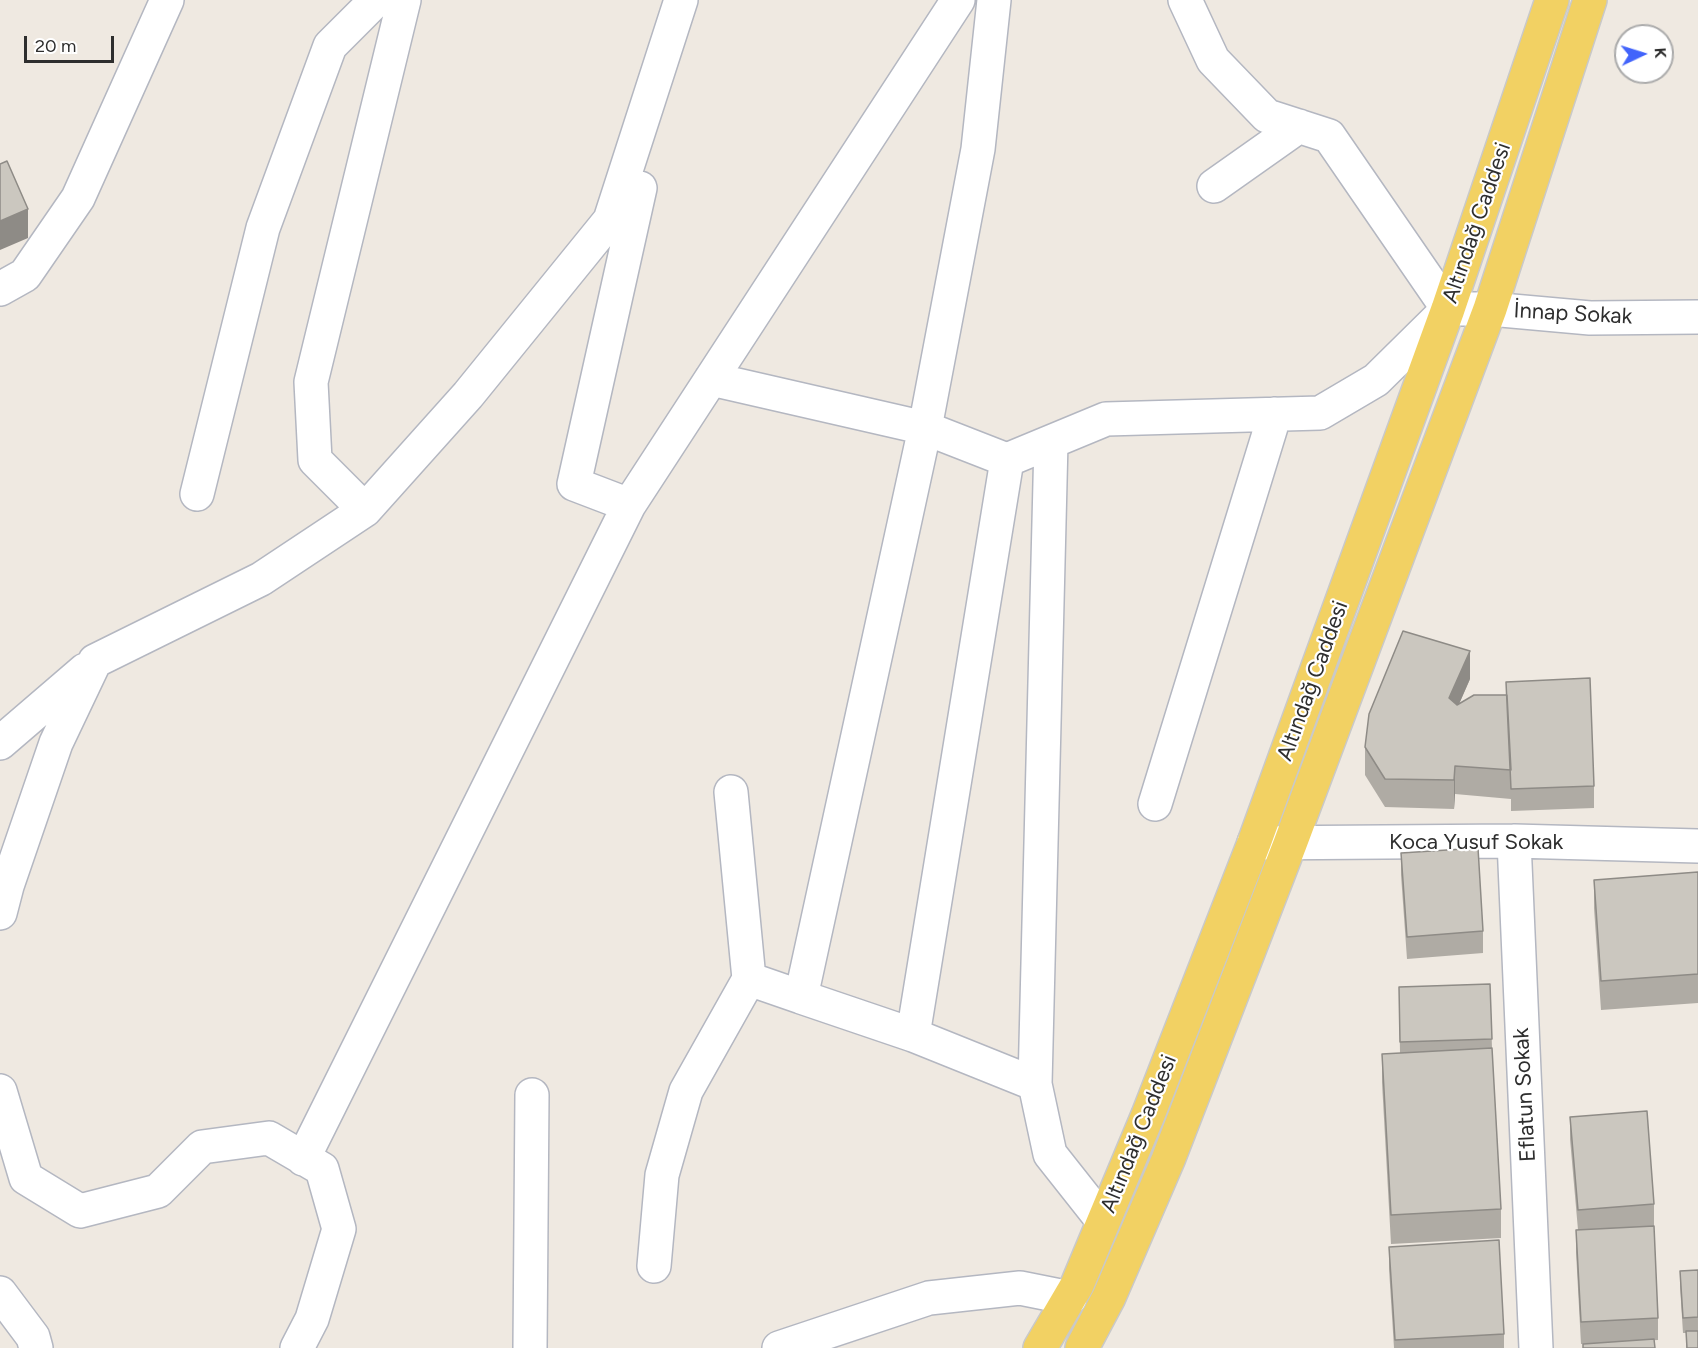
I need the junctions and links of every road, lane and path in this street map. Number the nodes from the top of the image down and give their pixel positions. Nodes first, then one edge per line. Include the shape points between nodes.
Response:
1 (168, 0) edge
2 (376, 0) edge
3 (404, 0) edge
4 (958, 0) edge
5 (994, 0) edge
6 (1185, 0) edge
7 (1552, 0) edge
8 (1590, 0) edge
9 (681, 4) edge
10 (1299, 126) junction
11 (1214, 186) dead end
12 (0, 289) edge
13 (1449, 309) junction
14 (1490, 309) junction
15 (1698, 316) edge
16 (711, 379) junction
17 (1275, 414) junction
18 (925, 429) junction
19 (1050, 442) junction
20 (1007, 460) junction
21 (197, 495) dead end
22 (629, 505) junction
23 (364, 510) junction
24 (95, 661) junction
25 (0, 743) edge
26 (731, 792) dead end
27 (1155, 804) dead end
28 (1514, 841) junction
29 (1254, 843) junction
30 (1290, 843) junction
31 (1698, 846) edge
32 (0, 913) edge
33 (749, 979) junction
34 (801, 998) junction
35 (913, 1035) junction
36 (1035, 1084) junction
37 (0, 1091) edge
38 (532, 1095) dead end
39 (303, 1159) junction
40 (1103, 1221) junction
41 (654, 1266) dead end
42 (0, 1293) edge
43 (1070, 1298) junction
44 (36, 1348) edge
45 (297, 1348) edge
46 (530, 1348) edge
47 (779, 1348) edge
48 (1040, 1348) edge
49 (1082, 1348) edge
50 (1536, 1348) edge

1 - 12 street via 78,198 25,275
2 - 21 street via 330,46 263,228
3 - 23 street via 311,382 315,460
4 - 16 street
5 - 18 street via 978,149
6 - 10 street via 1213,60 1267,116
7 - 13 main road, Altındağ Caddesi
8 - 14 main road, Altındağ Caddesi
9 - 22 street via 574,484
9 - 23 street via 610,220 468,395
10 - 11 street
10 - 13 street via 1329,136
13 - 14 street, İnnap Sokak
13 - 17 street via 1376,380 1320,412
13 - 29 main road, Altındağ Caddesi
14 - 15 street, İnnap Sokak via 1590,318
14 - 30 main road, Altındağ Caddesi
16 - 18 street
16 - 22 street
17 - 19 street via 1106,419
17 - 27 street
18 - 20 street
18 - 34 street
19 - 20 street
19 - 36 street
20 - 35 street
22 - 39 street
23 - 24 street via 261,579
24 - 25 street
24 - 32 street via 56,743
26 - 33 street
28 - 30 street, Koca Yusuf Sokak
28 - 31 street, Koca Yusuf Sokak
28 - 50 street, Eflatun Sokak
29 - 30 street, Koca Yusuf Sokak
29 - 40 main road, Altındağ Caddesi
30 - 49 main road, Altındağ Caddesi via 1168,1161 1109,1297
33 - 34 street
33 - 41 street via 686,1091 662,1174
34 - 35 street
35 - 36 street
36 - 40 street via 1050,1154
37 - 39 street via 26,1178 80,1211 158,1191 202,1147 268,1138
38 - 46 street
39 - 45 street via 322,1169 339,1229 312,1320
40 - 43 main road, Altındağ Caddesi
42 - 44 street via 33,1337
43 - 47 street via 1020,1288 929,1298
43 - 48 main road, Altındağ Caddesi

